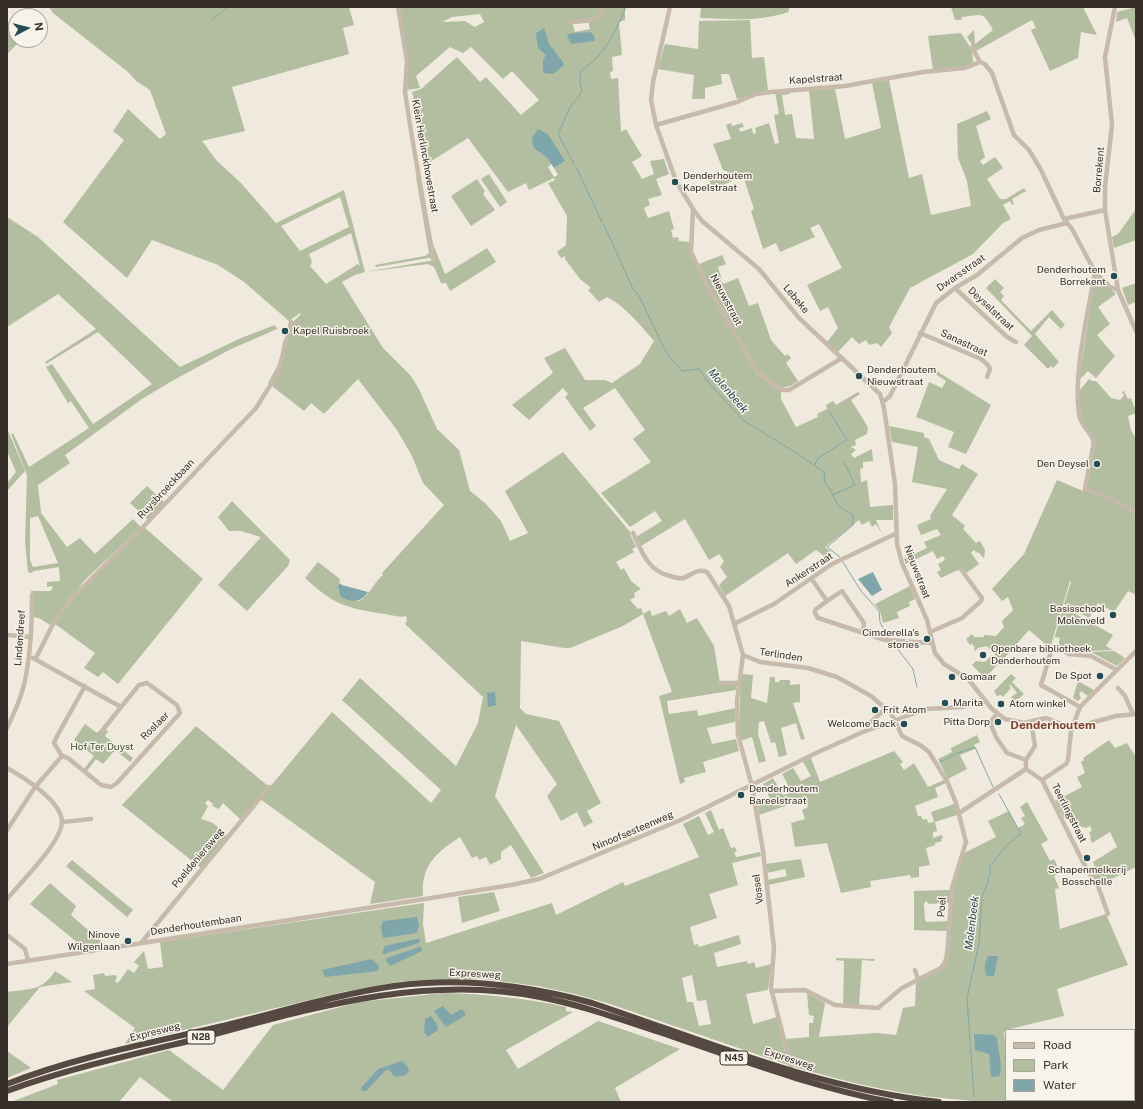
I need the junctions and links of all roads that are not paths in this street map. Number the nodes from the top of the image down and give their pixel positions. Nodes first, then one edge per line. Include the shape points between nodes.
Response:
1 (398, 7) edge
2 (604, 7) edge
3 (670, 7) edge
4 (1115, 7) edge
5 (571, 22) dead end
6 (972, 47) dead end
7 (980, 62) junction
8 (656, 124) junction
9 (693, 209) junction
10 (1105, 210) junction
11 (1065, 221) junction
12 (433, 260) dead end
13 (1095, 272) junction
14 (955, 288) junction
15 (1118, 290) junction
16 (291, 322) dead end
17 (1136, 330) edge
18 (920, 333) junction
19 (1016, 342) dead end
20 (842, 358) junction
21 (987, 377) dead end
22 (883, 402) junction
23 (1136, 513) edge
24 (633, 533) dead end
25 (895, 534) junction
26 (960, 568) dead end
27 (811, 578) junction
28 (32, 595) dead end
29 (827, 601) junction
30 (734, 624) junction
31 (930, 632) junction
32 (863, 633) junction
33 (7, 635) edge
34 (30, 636) junction
35 (931, 643) junction
36 (1136, 651) edge
37 (743, 655) junction
38 (28, 657) junction
39 (36, 658) junction
40 (1117, 670) junction
41 (720, 683) dead end
42 (739, 683) junction
43 (85, 686) junction
44 (1118, 688) dead end
45 (986, 701) junction
46 (121, 707) junction
47 (1080, 707) junction
48 (886, 708) junction
49 (997, 714) junction
50 (1134, 714) edge
51 (894, 721) junction
52 (1031, 722) junction
53 (7, 728) edge
54 (1072, 728) junction
55 (869, 730) junction
56 (102, 731) dead end
57 (62, 756) junction
58 (1026, 760) junction
59 (7, 768) edge
60 (1026, 769) junction
61 (1042, 780) junction
62 (752, 786) junction
63 (35, 787) junction
64 (269, 787) dead end
65 (959, 813) junction
66 (91, 820) dead end
67 (62, 822) junction
68 (7, 830) edge
69 (7, 899) edge
70 (388, 905) joint
71 (1108, 914) dead end
72 (7, 935) edge
73 (142, 942) junction
74 (28, 960) junction
75 (7, 964) edge
76 (915, 970) dead end
77 (918, 979) junction
78 (772, 991) junction
79 (579, 1003) junction
80 (792, 1071) junction
81 (7, 1084) edge
82 (7, 1091) edge
83 (891, 1102) edge
84 (939, 1102) edge

1 - 12 street, Klein Herlinckhovestraat via 407,61 405,92 410,131
2 - 5 street via 597,18
3 - 8 street, Lebeke via 652,92 652,109
4 - 10 street, Borrekent via 1105,57 1112,125
6 - 7 street
7 - 8 street, Kapelstraat via 965,68 923,72 846,86 756,94 737,102
7 - 11 street via 992,73 1014,135 1029,150 1040,168
8 - 9 street, Lebeke via 670,166
9 - 20 street, Lebeke via 702,221 760,269 799,318
9 - 20 street, Nieuwstraat via 691,252 753,368 781,390 789,390
10 - 11 street, Dwarsstraat
10 - 15 street, Borrekent
11 - 13 street
11 - 14 street, Dwarsstraat via 1022,238 977,275
13 - 15 street
13 - 23 street via 1078,388 1080,420 1094,443 1085,489 1112,499
14 - 18 street, Dwarsstraat via 936,303
14 - 19 street, Deyselstraat
15 - 17 street, Borrekent
16 - 39 street, Ruysbroeckbaan via 278,373 256,408 69,601 52,626
18 - 21 street, Sanastraat via 981,359 990,369
18 - 22 street, Dwarsstraat via 890,396
20 - 22 street, Lebeke via 880,394
22 - 25 street, Nieuwstraat via 895,484
24 - 30 street via 647,561 663,575 682,578 698,571 707,572 729,606
25 - 27 street, Ankerstraat via 832,564
25 - 31 street, Nieuwstraat via 899,555
26 - 31 street via 982,598 981,601 962,618
27 - 29 street
27 - 30 street, Ankerstraat via 774,604
28 - 34 street, Lindendreef
29 - 32 street via 842,591 864,623
29 - 32 street via 816,610 818,618
30 - 37 street
31 - 35 street, Nieuwstraat
32 - 35 street via 884,640
33 - 34 street
34 - 38 street, Lindendreef
35 - 45 street, Nieuwstraat via 941,661 968,679
36 - 40 street
37 - 42 street, Vossel
37 - 48 street, Terlinden via 760,662 808,668 837,677 860,689
38 - 39 street
38 - 53 street, Lindendreef via 22,693
39 - 43 street
40 - 47 street
40 - 47 street via 1091,656 1069,654 1056,647 1052,648 1041,684
41 - 42 street
42 - 62 street, Vossel via 738,735
43 - 46 street
43 - 57 street via 54,743
44 - 50 street
45 - 49 street, Nieuwstraat
45 - 51 street, Ninoofsesteenweg via 962,707 926,709
46 - 56 street, Roslaer
46 - 57 street, Roslaer via 139,685 147,683 177,705 180,713 111,787 101,785
47 - 54 street, Teerlingstraat
48 - 51 street, Terlinden
48 - 55 street via 868,725
49 - 52 street via 1012,722
49 - 58 street via 990,722 1002,748 1007,753
50 - 54 street via 1116,716
51 - 55 street, Ninoofsesteenweg
51 - 65 street, Poel via 902,736 920,745 935,759 947,781
52 - 54 street via 1046,718
52 - 58 street via 1035,746
54 - 61 street, Teerlingstraat via 1067,762
55 - 62 street, Ninoofsesteenweg via 816,753
57 - 63 street
58 - 60 street
59 - 63 street
60 - 61 street
60 - 65 street
61 - 71 street, Teerlingstraat via 1087,870 1098,886
62 - 70 street, Ninoofsesteenweg via 683,819 539,879
62 - 78 street, Vossel via 774,948
63 - 67 street via 55,806
63 - 68 street
64 - 73 street, Poeldeniersweg
65 - 77 street, Poel via 966,842 952,888 948,956 941,968
66 - 67 street
67 - 69 street via 56,840
70 - 73 street, Denderhoutembaan
72 - 74 street via 25,949
73 - 74 street, Denderhoutembaan
74 - 75 street, Denderhoutembaan
76 - 77 street
77 - 78 street via 902,988 878,1008 835,1005 805,990
78 - 80 street, Vossel
79 - 80 highway, Expresweg / N45
79 - 81 highway, Expresweg / N28 via 538,990 488,984 431,983 394,986 338,997 78,1061
79 - 82 highway, Expresweg / N28 via 481,990 413,990 387,994 339,1003 81,1067
79 - 83 highway, Expresweg / N45 via 801,1080
80 - 84 highway, Expresweg / N45 via 862,1090

